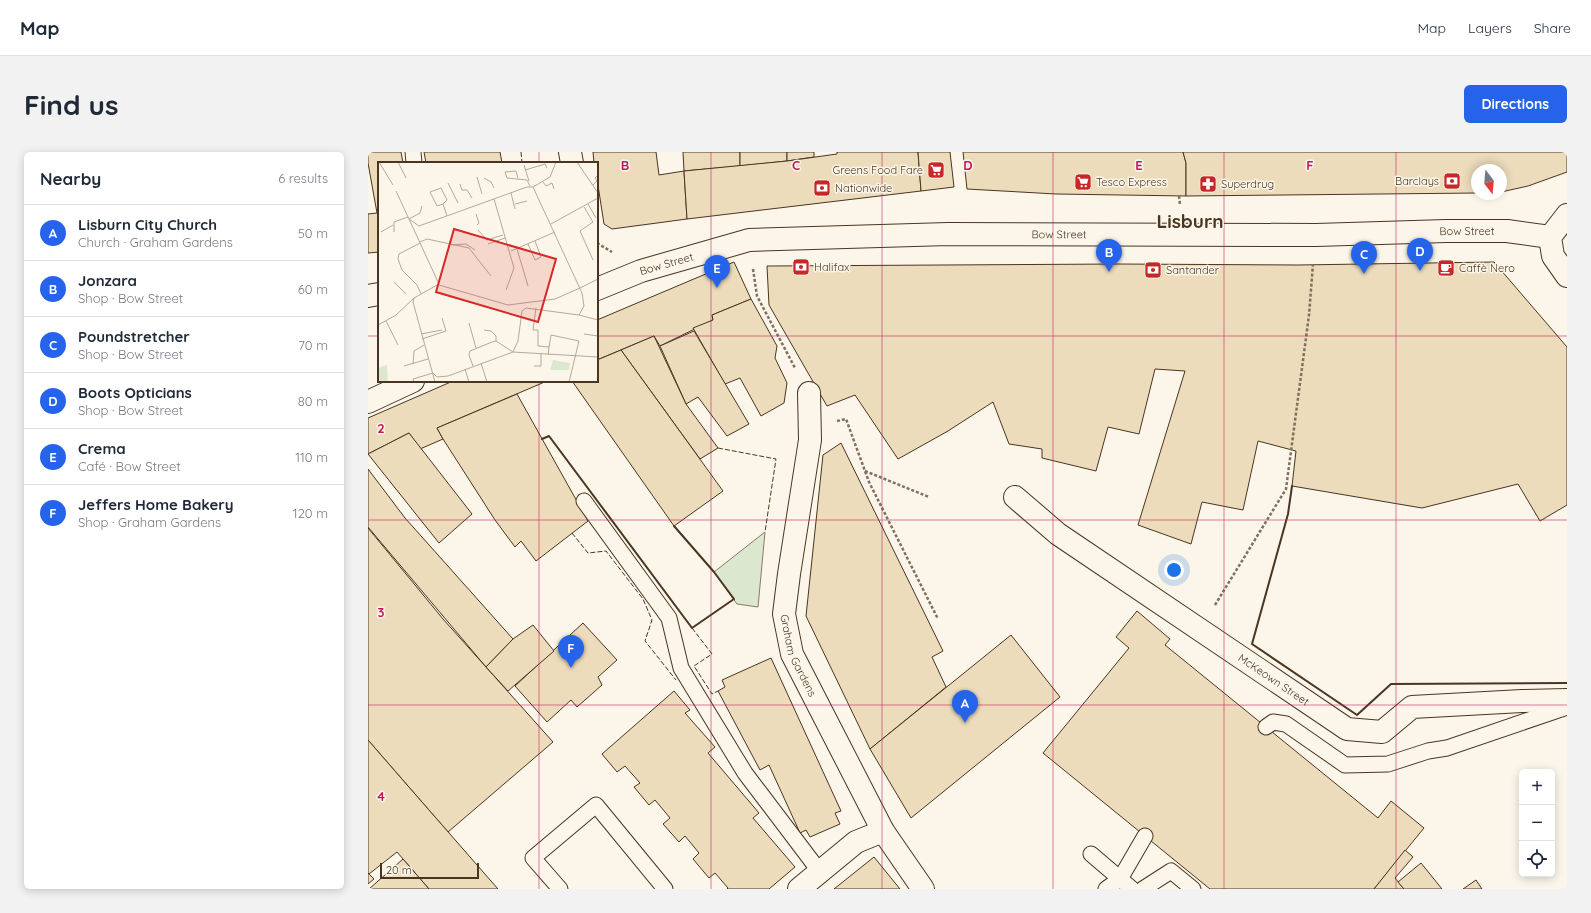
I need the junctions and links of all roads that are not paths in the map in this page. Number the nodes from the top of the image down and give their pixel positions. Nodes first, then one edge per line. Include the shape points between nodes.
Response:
1 (413, 152) edge
2 (570, 152) edge
3 (414, 162) edge
4 (572, 162) edge
5 (1567, 216) edge
6 (1550, 237) junction
7 (1567, 276) edge
8 (598, 289) edge
9 (378, 294) edge
10 (368, 296) edge
11 (411, 382) edge
12 (809, 393) road end
13 (368, 402) edge
14 (1015, 497) dead end
15 (584, 501) dead end
16 (1567, 700) edge
17 (1567, 707) edge
18 (1266, 727) dead end
19 (883, 831) junction
20 (1145, 836) dead end
21 (1091, 854) dead end
22 (820, 872) junction
23 (1120, 879) junction
24 (560, 889) edge
25 (665, 889) edge
26 (799, 889) edge
27 (923, 889) edge
28 (1106, 889) edge
29 (1132, 889) edge
30 (1143, 889) edge
31 (1193, 889) edge

1 - 3 lane
2 - 4 street
5 - 6 street
6 - 7 street via 1553,256
6 - 8 street, Bow Street via 1507,231 1446,231 1316,235 956,234 749,240 641,271
9 - 10 street
11 - 13 street
12 - 19 street, Graham Gardens via 810,440 784,614 792,654
14 - 16 street, McKeown Street via 1058,534 1347,729 1382,732 1412,707
15 - 22 lane via 669,618 681,668 745,773
17 - 18 lane via 1447,748 1428,751 1388,764 1344,765 1286,724 1273,722
19 - 22 street via 856,842
19 - 27 street, Graham Gardens
20 - 23 lane
21 - 23 lane
22 - 26 street
23 - 28 lane
23 - 29 lane
24 - 25 lane via 533,858 596,805
30 - 31 lane via 1171,871

